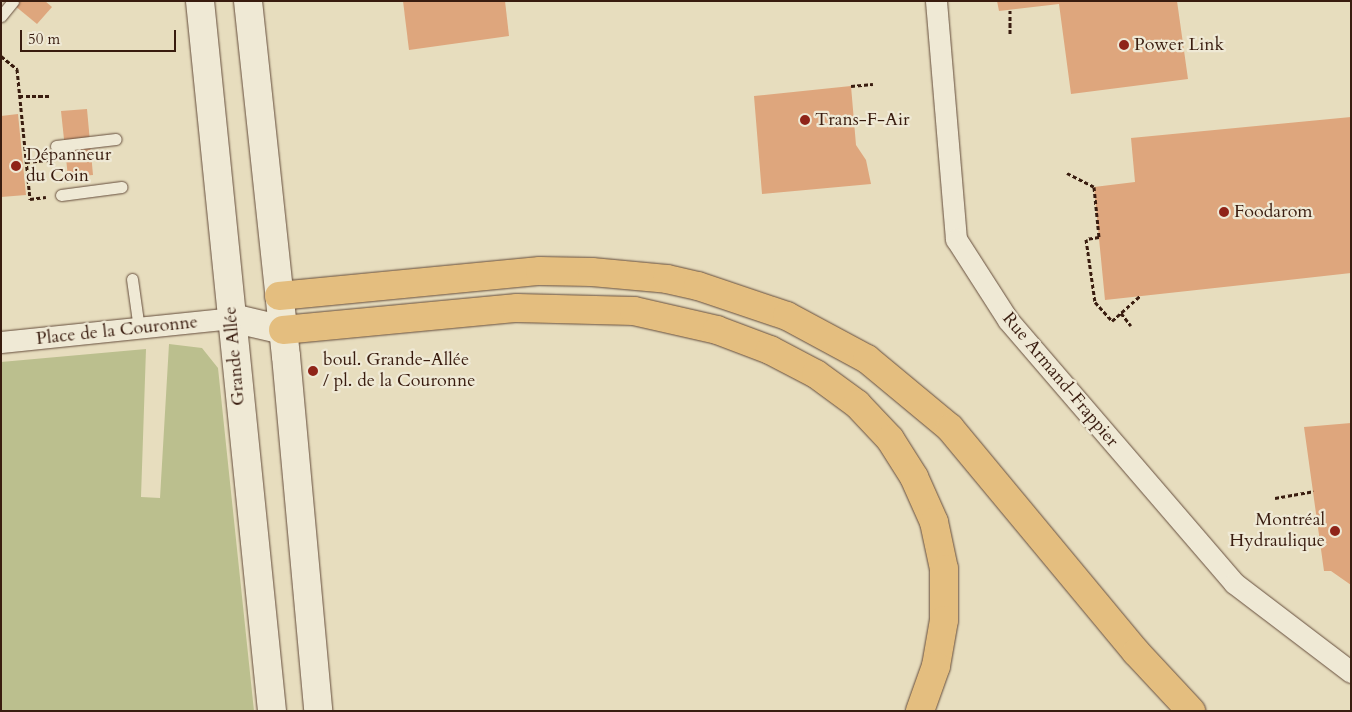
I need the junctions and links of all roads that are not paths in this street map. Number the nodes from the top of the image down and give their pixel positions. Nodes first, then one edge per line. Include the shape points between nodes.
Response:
1 (13, 1) edge
2 (200, 1) edge
3 (248, 1) edge
4 (936, 1) edge
5 (1, 16) edge
6 (116, 139) dead end
7 (56, 146) dead end
8 (121, 188) dead end
9 (61, 195) dead end
10 (132, 279) dead end
11 (278, 296) junction
12 (232, 318) junction
13 (139, 329) junction
14 (282, 330) junction
15 (1, 342) edge
16 (1351, 672) edge
17 (272, 711) edge
18 (318, 711) edge
19 (920, 711) edge
20 (1191, 711) edge

1 - 5 lane
2 - 12 main road, Grande Allée
3 - 11 main road
4 - 16 street, Rue Armand-Frappier via 956,240 1008,320 1234,583
6 - 7 lane
8 - 9 lane
10 - 13 lane
11 - 12 main road, Place de la Couronne
11 - 14 main road
11 - 20 highway via 533,272 592,272 667,279 787,316 867,359 950,428 1142,660
12 - 13 street, Place de la Couronne
12 - 14 main road, Place de la Couronne
12 - 17 main road, Grande Allée
13 - 15 street, Place de la Couronne
14 - 18 main road
14 - 19 highway via 517,308 634,311 717,330 770,350 816,374 857,404 890,439 914,477 934,522 944,570 944,620 936,666

